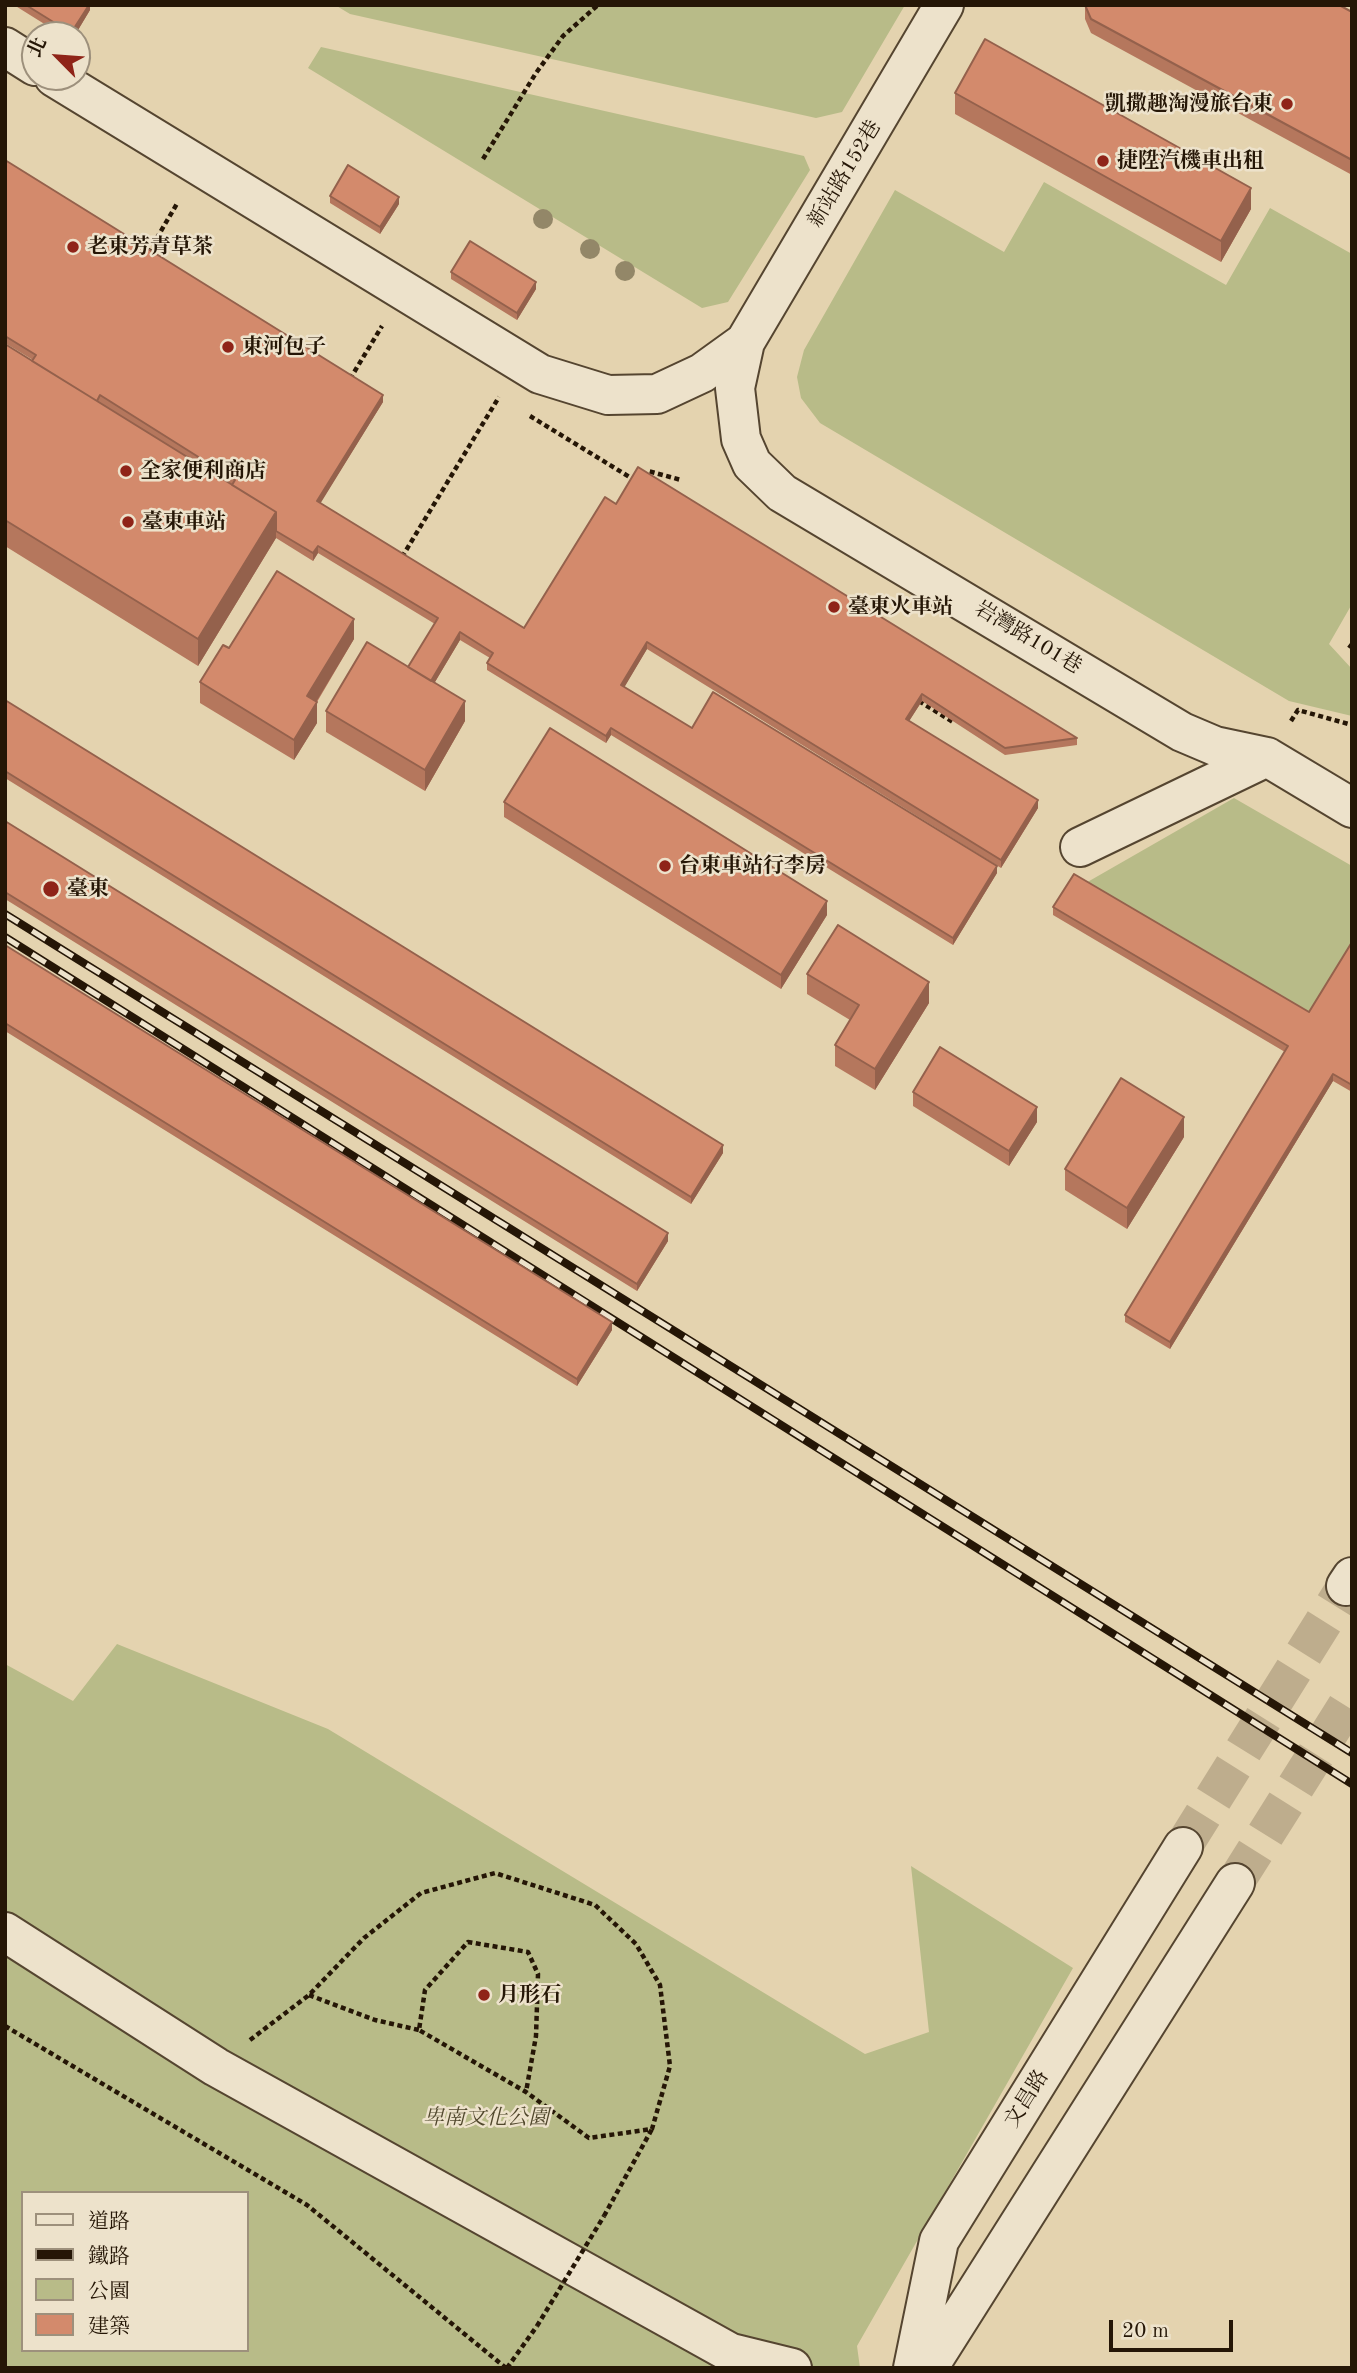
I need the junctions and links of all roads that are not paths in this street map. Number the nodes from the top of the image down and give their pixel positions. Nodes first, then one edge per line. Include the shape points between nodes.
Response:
1 (944, 5) edge
2 (5, 47) edge
3 (21, 57) edge
4 (77, 91) edge
5 (745, 342) junction
6 (1267, 757) junction
7 (1352, 808) edge
8 (1080, 847) dead end
9 (1184, 1847) tunnel mouth
10 (1235, 1883) tunnel mouth
11 (5, 1933) edge
12 (792, 2368) edge
13 (913, 2368) edge
14 (928, 2368) edge

1 - 5 street, 新站路152巷
2 - 3 street
4 - 5 street via 540,374 608,395 657,394 702,373
5 - 6 street, 岩灣路101巷 via 735,388 741,439 752,464 782,493 1182,732 1215,746
6 - 7 street, 岩灣路101巷
6 - 8 street
9 - 13 street, 文昌路 via 939,2241
10 - 14 street
11 - 12 street via 216,2067 731,2353

